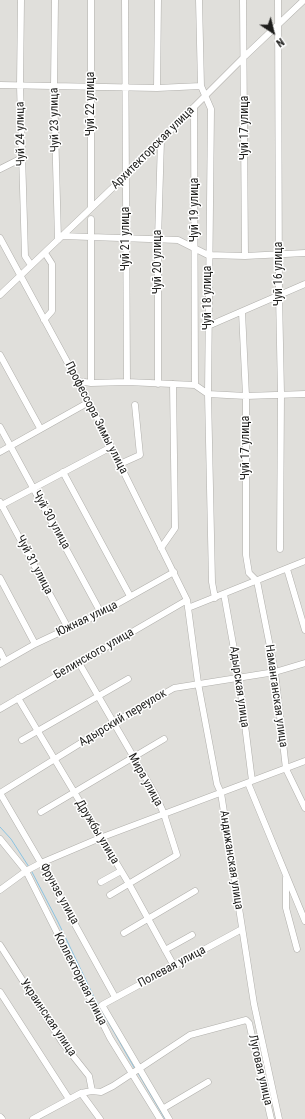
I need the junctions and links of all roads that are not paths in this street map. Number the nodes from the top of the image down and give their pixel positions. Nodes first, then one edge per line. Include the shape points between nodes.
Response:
1 (21, 0) edge
2 (55, 0) edge
3 (91, 0) edge
4 (125, 0) edge
5 (158, 0) edge
6 (199, 0) edge
7 (243, 0) edge
8 (278, 0) edge
9 (304, 0) edge
10 (278, 24) junction
11 (245, 56) junction
12 (0, 85) edge
13 (20, 86) junction
14 (201, 86) junction
15 (54, 87) junction
16 (91, 87) junction
17 (125, 88) junction
18 (156, 88) junction
19 (205, 96) junction
20 (194, 107) junction
21 (160, 140) junction
22 (22, 158) junction
23 (0, 169) edge
24 (126, 175) junction
25 (91, 208) junction
26 (91, 219) dead end
27 (0, 238) edge
28 (60, 238) junction
29 (91, 238) junction
30 (126, 239) junction
31 (158, 239) junction
32 (195, 250) junction
33 (45, 253) junction
34 (305, 253) edge
35 (279, 254) junction
36 (208, 255) junction
37 (245, 256) junction
38 (31, 265) junction
39 (20, 275) junction
40 (305, 284) edge
41 (279, 294) junction
42 (0, 295) edge
43 (242, 312) junction
44 (44, 320) junction
45 (208, 326) junction
46 (0, 355) edge
47 (78, 381) junction
48 (127, 382) junction
49 (91, 383) junction
50 (158, 384) junction
51 (173, 384) junction
52 (195, 385) junction
53 (208, 394) junction
54 (281, 394) junction
55 (305, 394) edge
56 (246, 396) junction
57 (88, 402) junction
58 (135, 404) dead end
59 (0, 427) edge
60 (40, 428) junction
61 (10, 446) junction
62 (111, 447) junction
63 (0, 452) edge
64 (120, 464) junction
65 (64, 472) junction
66 (33, 488) junction
67 (1, 505) edge
68 (161, 548) junction
69 (280, 549) dead end
70 (305, 562) edge
71 (287, 569) junction
72 (174, 572) junction
73 (0, 578) edge
74 (257, 581) junction
75 (224, 594) junction
76 (130, 596) junction
77 (215, 598) junction
78 (187, 600) junction
79 (188, 608) junction
80 (102, 613) junction
81 (68, 628) junction
82 (305, 630) edge
83 (36, 644) junction
84 (0, 651) edge
85 (3, 662) edge
86 (80, 662) junction
87 (305, 663) edge
88 (275, 672) junction
89 (239, 677) junction
90 (128, 679) dead end
91 (198, 683) junction
92 (98, 696) junction
93 (18, 698) junction
94 (0, 709) edge
95 (113, 722) junction
96 (37, 731) junction
97 (164, 739) dead end
98 (22, 740) dead end
99 (132, 757) junction
100 (54, 759) junction
101 (305, 760) edge
102 (286, 769) junction
103 (250, 782) junction
104 (74, 792) junction
105 (0, 793) edge
106 (221, 793) junction
107 (305, 808) edge
108 (41, 812) dead end
109 (164, 814) junction
110 (100, 838) junction
111 (0, 839) edge
112 (41, 863) junction
113 (26, 871) junction
114 (121, 871) junction
115 (286, 875) junction
116 (101, 882) dead end
117 (129, 884) junction
118 (0, 890) edge
119 (195, 891) dead end
120 (110, 895) dead end
121 (148, 919) junction
122 (305, 921) edge
123 (242, 929) junction
124 (124, 933) dead end
125 (192, 935) dead end
126 (0, 945) edge
127 (297, 949) dead end
128 (165, 950) junction
129 (174, 966) junction
130 (0, 992) edge
131 (115, 997) junction
132 (102, 1005) joint
133 (141, 1068) junction
134 (132, 1074) junction
135 (208, 1082) dead end
136 (92, 1091) junction
137 (81, 1093) junction
138 (69, 1099) junction
139 (164, 1108) junction
140 (33, 1119) edge
141 (100, 1119) edge
142 (160, 1119) edge
143 (169, 1119) edge
144 (271, 1119) edge
145 (279, 1119) edge

1 - 13 street, Чуй 24 улица
2 - 15 street, Чуй 23 улица
3 - 16 street, Чуй 22 улица
4 - 17 street, Чуй 21 улица
5 - 18 street
6 - 14 street, Чуй 18 улица
7 - 11 street, Чуй 17 улица
8 - 10 street, Чуй 16 улица
9 - 10 street, Архитекторская улица
10 - 11 street, Архитекторская улица
10 - 35 street, Чуй 16 улица
11 - 19 street, Архитекторская улица
11 - 37 street, Чуй 17 улица
12 - 13 street
13 - 15 street
13 - 22 street, Чуй 24 улица
14 - 18 street
14 - 19 street, Чуй 18 улица
15 - 16 street
15 - 28 street, Чуй 23 улица
16 - 17 street
16 - 25 street, Чуй 22 улица
17 - 18 street
17 - 24 street, Чуй 21 улица
19 - 20 street, Архитекторская улица
19 - 36 street, Чуй 18 улица via 211,109
20 - 21 street, Архитекторская улица
20 - 32 street, Чуй 19 улица
21 - 24 street, Архитекторская улица
21 - 31 street, Чуй 20 улица
22 - 23 street
22 - 38 street, Чуй 24 улица via 25,256
24 - 25 street, Архитекторская улица
24 - 30 street, Чуй 21 улица
25 - 28 street, Архитекторская улица
26 - 29 street
27 - 39 street, Профессора Зимы улица
28 - 29 street
28 - 33 street, Архитекторская улица
29 - 30 street
29 - 49 street
30 - 31 street
30 - 48 street, Чуй 21 улица
31 - 32 street via 186,242
31 - 50 street, Чуй 20 улица
32 - 36 street
32 - 52 street, Чуй 19 улица
33 - 38 street, Архитекторская улица
33 - 44 street via 52,264 52,311
34 - 35 street
35 - 37 street
35 - 41 street, Чуй 16 улица
36 - 37 street
36 - 45 street, Чуй 18 улица
38 - 39 street, Архитекторская улица
39 - 42 street, Архитекторская улица
39 - 44 street, Профессора Зимы улица
40 - 41 street
41 - 43 street
41 - 54 street, Чуй 16 улица
43 - 45 street
43 - 56 street, Чуй 17 улица
44 - 47 street, Профессора Зимы улица
45 - 53 street, Чуй 18 улица
46 - 60 street
47 - 49 street
47 - 57 street, Профессора Зимы улица
48 - 49 street
48 - 50 street
50 - 51 street
51 - 52 street
51 - 68 street via 175,528
52 - 53 street
53 - 56 street
53 - 77 street, Чуй 18 улица via 212,582
54 - 55 street
54 - 56 street
54 - 69 street, Чуй 16 улица
56 - 74 street, Чуй 17 улица via 246,555 249,573
57 - 60 street
57 - 62 street, Профессора Зимы улица
58 - 64 street via 140,455
59 - 61 street, Чуй 30 улица
60 - 61 street
61 - 63 street
61 - 66 street, Чуй 30 улица
62 - 64 street, Профессора Зимы улица
62 - 65 street
64 - 68 street, Профессора Зимы улица
65 - 66 street
65 - 76 street
66 - 67 street
66 - 80 street, Чуй 30 улица
67 - 81 street, Чуй 31 улица
68 - 72 street, Профессора Зимы улица
70 - 71 street
71 - 74 street
71 - 82 street
72 - 76 street, Южная улица
72 - 78 street, Профессора Зимы улица
73 - 83 street
74 - 75 street
74 - 88 street, Наманганская улица
75 - 77 street
75 - 89 street, Адырская улица
76 - 80 street, Южная улица
77 - 79 street
78 - 79 street, Андижанская улица
78 - 86 street, Белинского улица
79 - 91 street, Андижанская улица
80 - 81 street, Южная улица
81 - 83 street, Южная улица
83 - 85 street, Южная улица
84 - 85 street
86 - 92 street, Мира улица
86 - 93 street, Белинского улица
87 - 88 street, Адырский переулок
88 - 89 street, Адырский переулок
88 - 102 street, Наманганская улица
89 - 91 street, Адырский переулок
89 - 103 street, Адырская улица
90 - 92 street
91 - 95 street, Адырский переулок via 174,688
91 - 106 street, Андижанская улица via 217,784
92 - 95 street, Мира улица
92 - 96 street
93 - 94 street, Белинского улица
93 - 96 street, Дружбы улица
95 - 99 street, Мира улица
95 - 100 street, Адырский переулок
96 - 98 street
96 - 100 street, Дружбы улица
97 - 99 street
99 - 104 street
99 - 109 street, Мира улица
100 - 104 street, Дружбы улица
100 - 105 street, Адырский переулок
101 - 102 street
102 - 103 street
102 - 107 street, Наманганская улица
103 - 106 street
103 - 115 street, Адырская улица
104 - 108 street
104 - 110 street, Дружбы улица
105 - 112 street, Фрунзе улица
106 - 109 street
106 - 123 street, Андижанская улица
109 - 110 street
109 - 117 street, Мира улица via 177,855
110 - 112 street
110 - 114 street, Дружбы улица
111 - 113 street, Коллекторная улица
112 - 113 street
112 - 131 street, Фрунзе улица
113 - 118 street
113 - 134 street, Коллекторная улица via 110,1038
114 - 116 street
114 - 117 street, Дружбы улица
115 - 122 street, Адырская улица
115 - 127 street via 286,908
117 - 120 street, Мира улица
117 - 121 street, Дружбы улица
119 - 121 street
121 - 124 street
121 - 128 street, Дружбы улица
123 - 129 street, Полевая улица
123 - 145 street, Андижанская улица via 254,1004
125 - 128 street
126 - 136 street, Украинская улица via 62,1042 88,1076
128 - 129 street, Дружбы улица
129 - 131 street, Полевая улица
130 - 138 street
131 - 132 street, Полевая улица
132 - 133 street, Коллекторная улица
133 - 134 street
133 - 139 street, Коллекторная улица
133 - 144 street, Луговая улица via 190,1035 246,1020 249,1023
134 - 136 street via 101,1092
134 - 142 street, Коллекторная улица
135 - 139 street
136 - 137 street
137 - 138 street
137 - 141 street
138 - 140 street
139 - 143 street, Коллекторная улица

